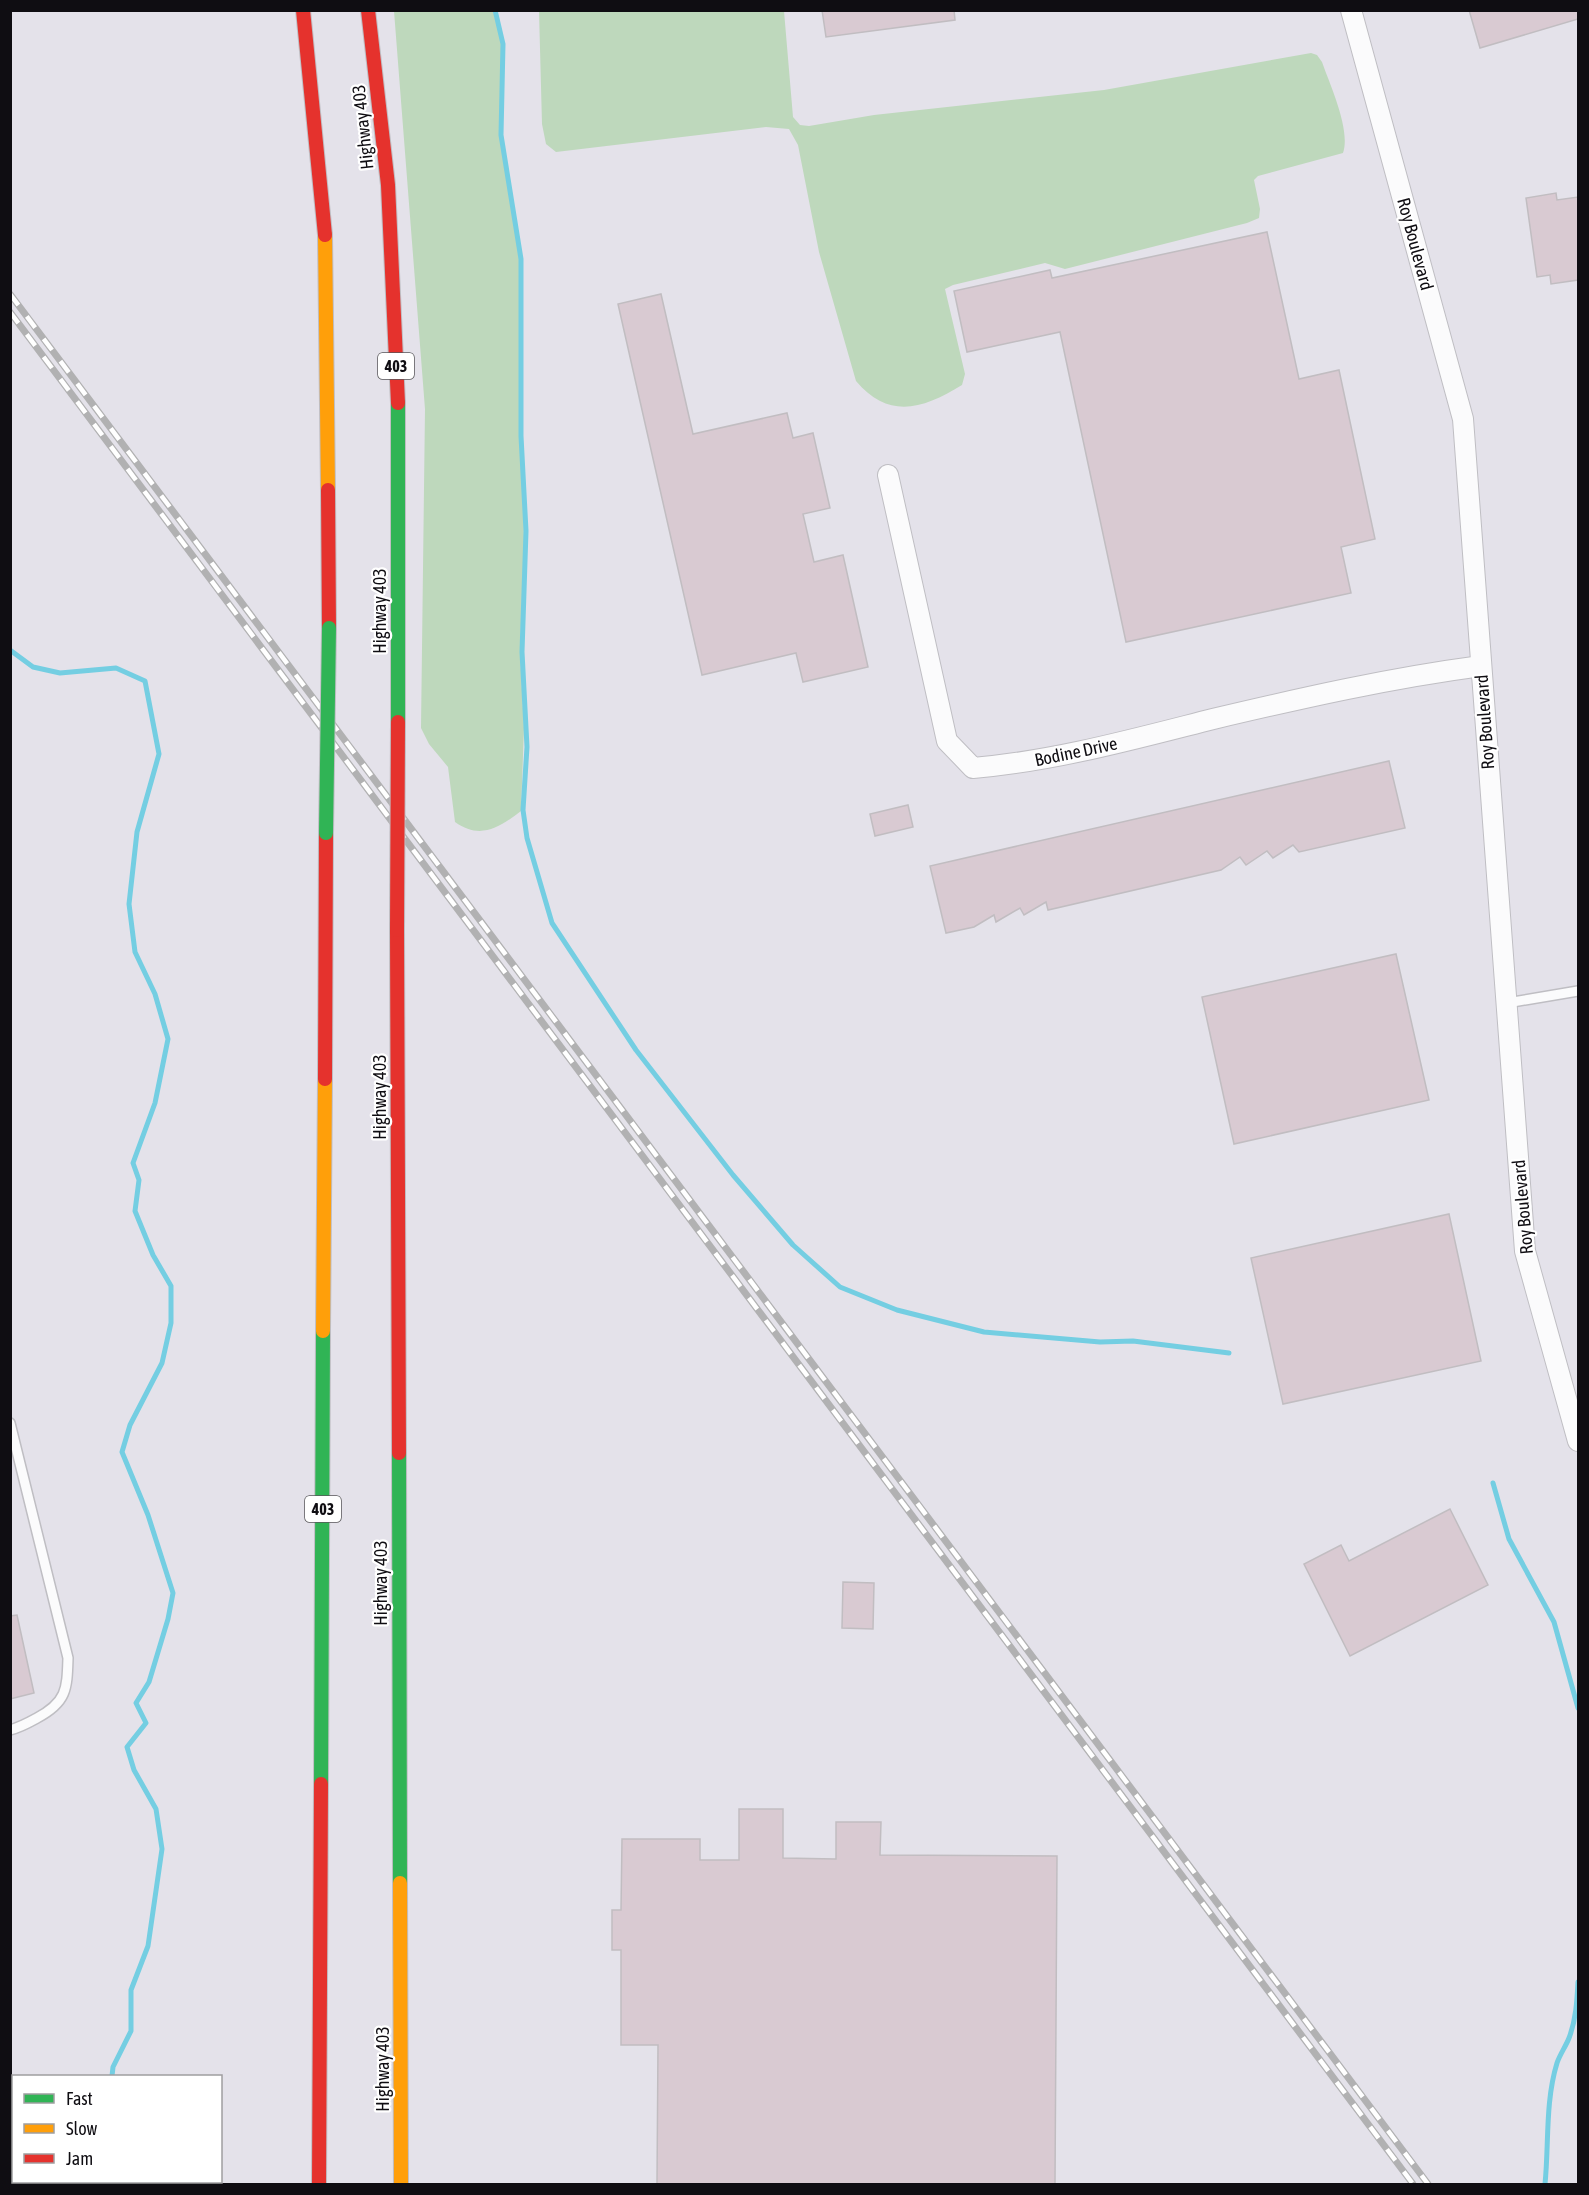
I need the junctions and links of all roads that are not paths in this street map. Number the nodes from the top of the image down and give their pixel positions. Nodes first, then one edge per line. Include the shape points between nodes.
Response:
1 (303, 10) edge
2 (368, 10) edge
3 (1351, 10) edge
4 (888, 475) dead end
5 (1481, 666) junction
6 (1578, 992) edge
7 (1507, 1003) junction
8 (1572, 1396) edge
9 (10, 1423) edge
10 (1578, 1441) edge
11 (10, 1730) edge
12 (319, 2184) edge
13 (401, 2184) edge

1 - 12 highway, 403, bridge via 325,217 329,628
2 - 13 highway, Highway 403 / 403, bridge via 388,185 398,414
3 - 5 street, Roy Boulevard via 1463,419
4 - 5 street, Bodine Drive via 947,741 973,768 1065,754 1355,686
5 - 7 street, Roy Boulevard
6 - 7 lane
7 - 8 street, Roy Boulevard via 1525,1251
8 - 10 street, Roy Boulevard
9 - 11 lane via 68,1658 67,1685 56,1708

